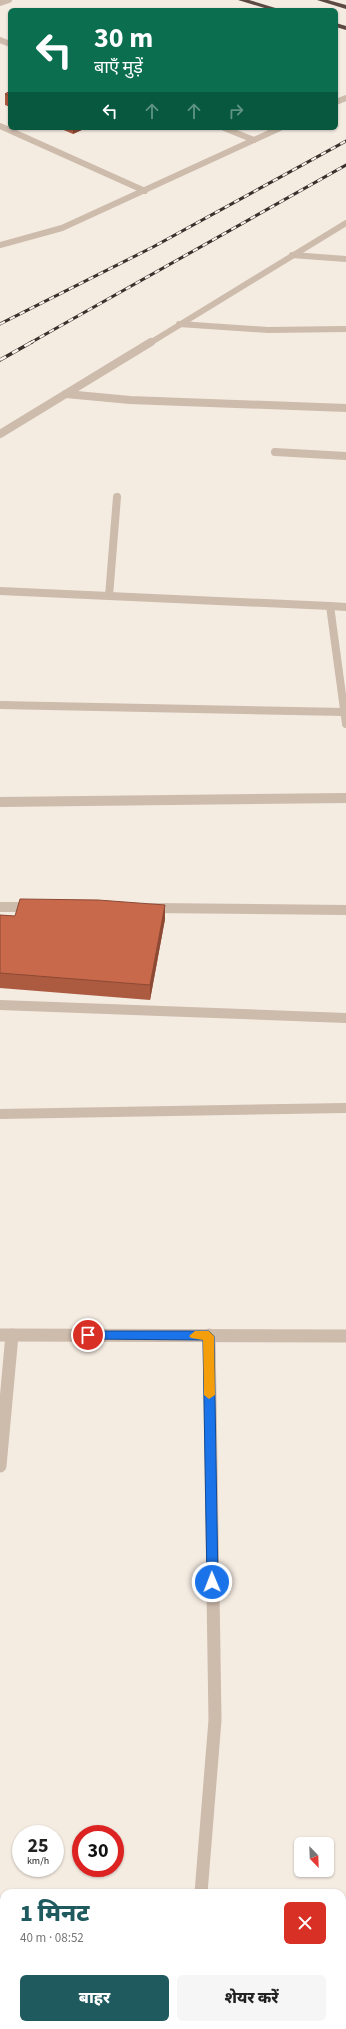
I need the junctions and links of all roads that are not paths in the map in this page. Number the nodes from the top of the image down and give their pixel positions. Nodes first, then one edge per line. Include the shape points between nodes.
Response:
1 (8, 0) edge
2 (241, 0) edge
3 (320, 0) edge
4 (0, 3) edge
5 (346, 7) edge
6 (271, 8) edge
7 (9, 130) edge
8 (229, 130) edge
9 (276, 130) edge
10 (254, 140) junction
11 (145, 192) junction
12 (346, 223) edge
13 (0, 244) edge
14 (292, 255) junction
15 (346, 259) edge
16 (179, 324) junction
17 (346, 329) edge
18 (66, 394) junction
19 (346, 408) edge
20 (0, 434) edge
21 (275, 452) dead end
22 (346, 456) edge
23 (117, 497) dead end
24 (0, 591) edge
25 (109, 596) junction
26 (330, 606) junction
27 (346, 607) edge
28 (0, 705) edge
29 (344, 712) junction
30 (346, 724) edge
31 (346, 798) edge
32 (0, 802) edge
33 (0, 907) edge
34 (39, 907) edge
35 (142, 908) edge
36 (346, 910) edge
37 (0, 1005) edge
38 (346, 1018) edge
39 (346, 1108) edge
40 (0, 1114) edge
41 (6, 1335) edge
42 (209, 1336) junction
43 (346, 1336) edge
44 (0, 1466) edge
45 (201, 1889) edge

1 - 4 street
2 - 6 highway
3 - 5 highway
7 - 11 street
8 - 10 street
9 - 10 street
10 - 11 street
11 - 13 street via 62,228
12 - 14 street
14 - 15 street
14 - 16 street
16 - 17 street via 268,330
16 - 18 street
18 - 19 street via 144,401
18 - 20 street
21 - 22 street
23 - 25 street
24 - 25 street
25 - 26 street
26 - 27 street
26 - 29 street
28 - 29 street
29 - 30 street
31 - 32 street
33 - 34 street
35 - 36 street
37 - 38 street
39 - 40 street
41 - 42 street
41 - 44 street
42 - 43 street
42 - 45 street via 215,1720

